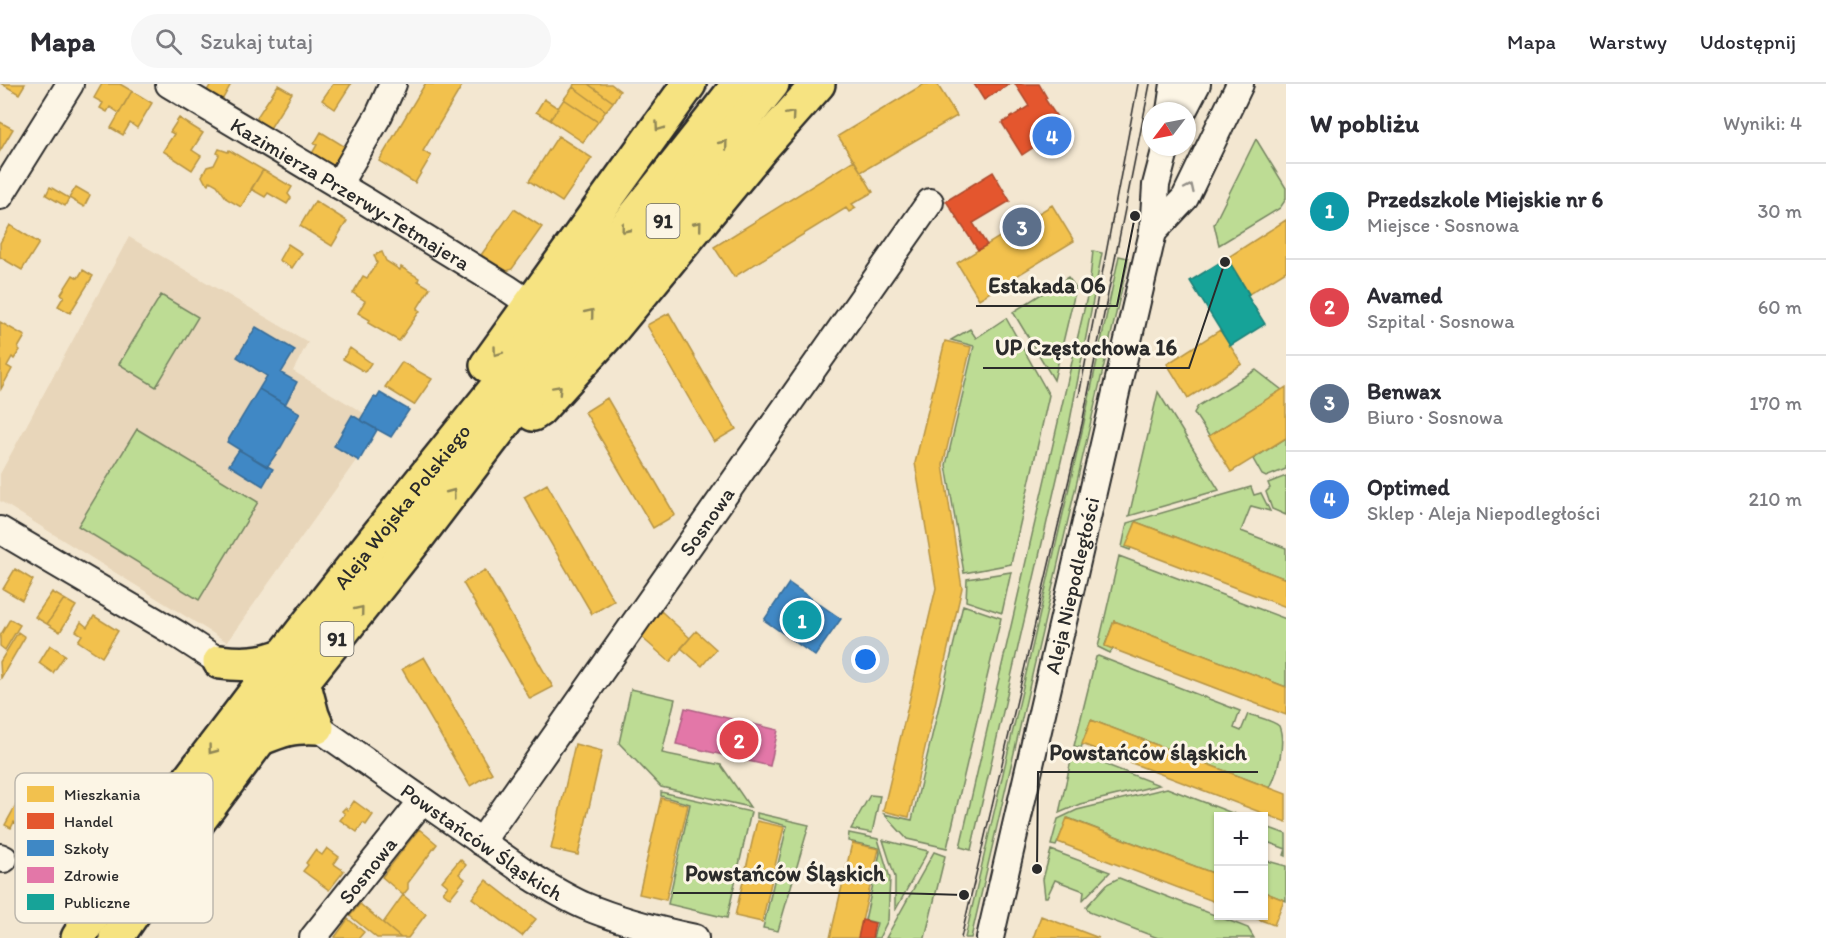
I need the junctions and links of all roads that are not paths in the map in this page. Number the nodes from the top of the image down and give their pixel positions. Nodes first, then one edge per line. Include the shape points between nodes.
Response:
1 (70, 84) edge
2 (169, 84) edge
3 (393, 84) edge
4 (689, 84) edge
5 (739, 84) edge
6 (772, 84) edge
7 (818, 84) edge
8 (1174, 84) edge
9 (1197, 84) edge
10 (1240, 84) edge
11 (1171, 102) edge
12 (1188, 102) edge
13 (1163, 156) edge
14 (338, 185) junction
15 (0, 196) edge
16 (930, 202) dead end
17 (1153, 232) junction
18 (532, 305) junction
19 (484, 427) junction
20 (0, 530) edge
21 (284, 655) junction
22 (220, 662) junction
23 (303, 681) junction
24 (317, 727) junction
25 (246, 731) junction
26 (203, 773) edge
27 (213, 787) edge
28 (422, 801) junction
29 (481, 842) junction
30 (87, 923) edge
31 (126, 923) edge
32 (78, 938) edge
33 (116, 938) edge
34 (313, 938) edge
35 (695, 938) edge
36 (990, 938) edge

1 - 15 street
2 - 14 street, Kazimierza Przerwy-Tetmajera
3 - 14 street
4 -> 18 main road
5 -> 19 main road, Aleja Wojska Polskiego / 91
19 -> 6 main road, Aleja Wojska Polskiego / 91 via 553,359
19 -> 7 main road via 539,410 610,332
8 - 11 street
9 - 12 street
17 -> 10 street via 1185,198
13 - 17 street, Aleja Niepodległości via 1156,186
14 - 18 street, Kazimierza Przerwy-Tetmajera
16 - 29 street, Sosnowa
17 - 36 street, Aleja Niepodległości
18 -> 19 main road via 486,368
19 - 21 main road, Aleja Wojska Polskiego / 91
23 -> 19 main road, Aleja Wojska Polskiego / 91 via 416,539
20 - 22 street
21 - 22 main road via 251,664
21 - 25 main road, Aleja Wojska Polskiego / 91
22 - 25 main road
23 - 24 main road
23 - 25 main road, Aleja Wojska Polskiego / 91
24 - 25 main road
24 - 28 street, Powstańców Śląskich
25 -> 26 main road, Aleja Wojska Polskiego / 91
25 - 27 main road, Aleja Wojska Polskiego / 91
28 - 29 street, Powstańców Śląskich
28 - 34 street, Sosnowa
29 - 35 street, Powstańców Śląskich via 532,877 585,906 638,926
30 -> 32 main road, Aleja Wojska Polskiego / 91
31 - 33 main road, Aleja Wojska Polskiego / 91

